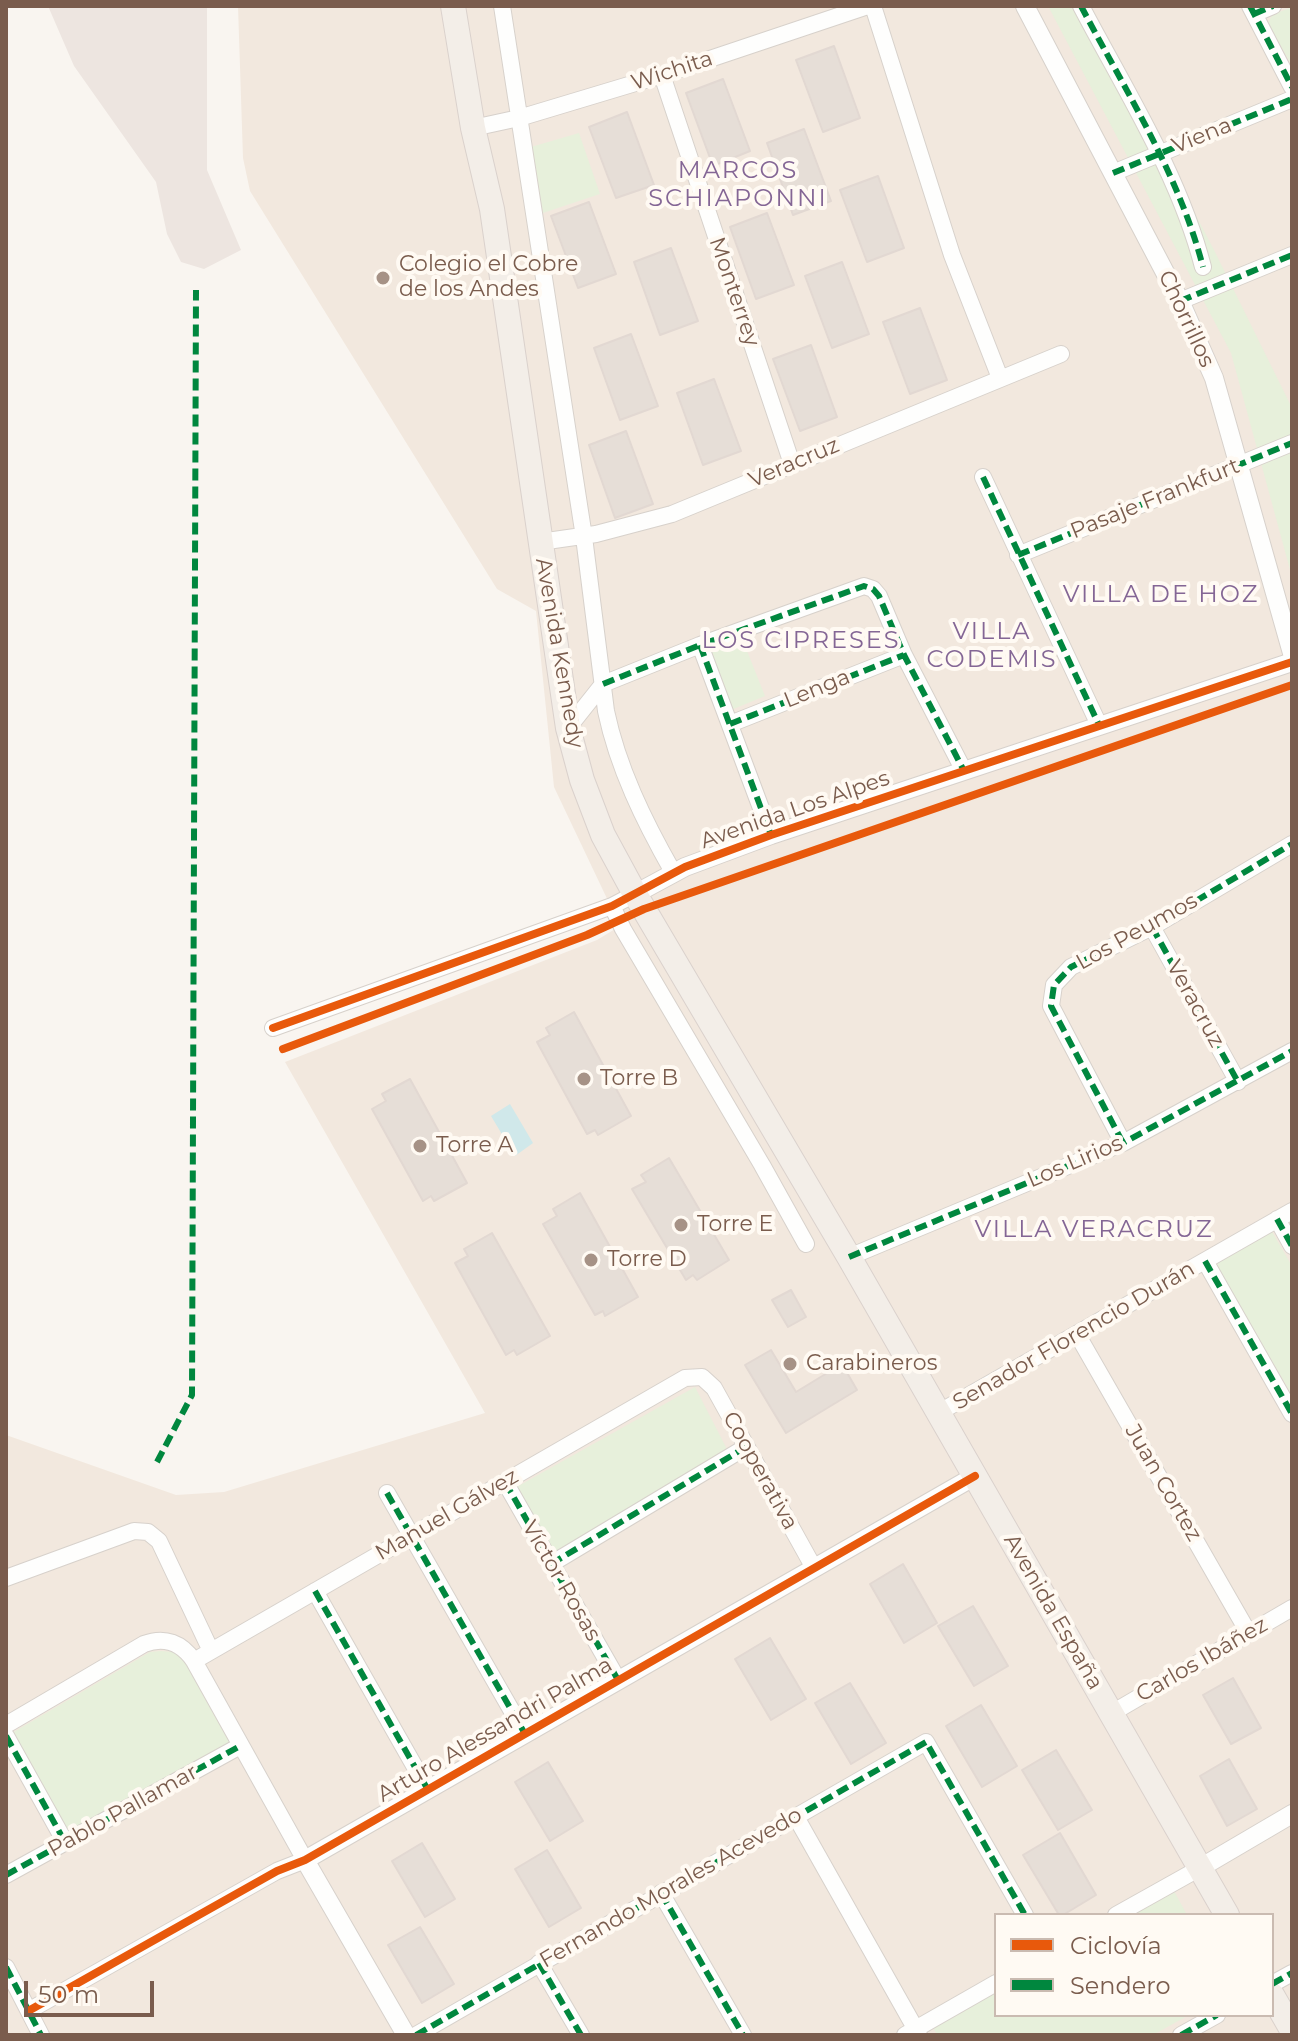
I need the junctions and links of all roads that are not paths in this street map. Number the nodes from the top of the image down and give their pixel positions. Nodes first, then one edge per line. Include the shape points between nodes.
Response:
1 (453, 6) edge
2 (470, 6) edge
3 (502, 6) edge
4 (870, 6) edge
5 (1025, 6) edge
6 (1081, 6) edge
7 (1273, 6) edge
8 (1252, 10) edge
9 (662, 75) junction
10 (1292, 87) edge
11 (1292, 99) edge
12 (519, 118) junction
13 (481, 126) junction
14 (1158, 154) junction
15 (1113, 173) junction
16 (1292, 255) edge
17 (1203, 267) dead end
18 (1180, 301) junction
19 (1061, 354) dead end
20 (1000, 378) junction
21 (1292, 443) edge
22 (792, 464) junction
23 (1240, 464) junction
24 (983, 477) dead end
25 (584, 537) junction
26 (540, 542) junction
27 (1018, 555) junction
28 (700, 645) junction
29 (1292, 653) edge
30 (904, 655) junction
31 (1292, 662) edge
32 (603, 684) junction
33 (730, 724) junction
34 (1099, 725) junction
35 (568, 728) junction
36 (964, 771) junction
37 (771, 835) junction
38 (1292, 844) edge
39 (673, 872) junction
40 (635, 894) junction
41 (612, 906) junction
42 (1152, 927) junction
43 (273, 1028) dead end
44 (1292, 1051) edge
45 (741, 1073) junction
46 (1238, 1082) junction
47 (716, 1087) junction
48 (757, 1100) junction
49 (732, 1114) junction
50 (1123, 1143) junction
51 (1285, 1215) edge
52 (806, 1244) dead end
53 (1292, 1246) edge
54 (849, 1257) junction
55 (1205, 1261) junction
56 (879, 1310) joint
57 (1077, 1334) junction
58 (702, 1377) joint
59 (938, 1413) junction
60 (1292, 1414) edge
61 (746, 1447) junction
62 (975, 1476) junction
63 (505, 1482) junction
64 (387, 1493) dead end
65 (411, 1536) junction
66 (551, 1564) junction
67 (814, 1568) junction
68 (6, 1578) edge
69 (315, 1591) junction
70 (1292, 1608) edge
71 (1248, 1632) junction
72 (211, 1651) junction
73 (194, 1661) junction
74 (618, 1680) junction
75 (1112, 1713) junction
76 (6, 1725) edge
77 (525, 1734) junction
78 (6, 1736) edge
79 (240, 1746) junction
80 (428, 1790) junction
81 (1292, 1814) edge
82 (796, 1817) junction
83 (65, 1842) junction
84 (305, 1860) junction
85 (1200, 1868) junction
86 (6, 1875) edge
87 (661, 1893) junction
88 (1024, 1913) edge
89 (1120, 1913) edge
90 (1226, 1913) edge
91 (539, 1963) junction
92 (6, 1967) edge
93 (1292, 1973) edge
94 (1274, 1983) edge
95 (994, 1984) edge
96 (1274, 1998) edge
97 (30, 2010) junction
98 (1213, 2017) edge
99 (1292, 2030) edge
100 (913, 2033) edge
101 (41, 2035) edge
102 (406, 2035) edge
103 (416, 2035) edge
104 (581, 2035) edge
105 (743, 2035) edge
106 (1181, 2035) edge

1 - 13 main road, Avenida Kennedy
2 - 13 main road, Avenida Kennedy
3 - 12 street, Avenida Kennedy
4 - 9 street, Wichita
4 - 20 street via 952,255
5 - 15 street, Chorrillos
6 - 14 street
7 - 8 street
8 - 10 street
9 - 12 street, Wichita
9 - 22 street, Monterrey
11 - 14 street, Viena
12 - 13 street, Wichita
12 - 25 street, Avenida Kennedy
13 - 26 main road, Avenida Kennedy
14 - 15 street, Viena
14 - 17 street via 1189,219
15 - 18 street, Chorrillos
16 - 18 street
18 - 23 street, Chorrillos via 1214,378
19 - 20 street, Veracruz
20 - 22 street, Veracruz
21 - 23 street, Pasaje Frankfurt
22 - 25 street, Veracruz via 672,514
23 - 27 street, Pasaje Frankfurt
23 - 29 street, Chorrillos
24 - 27 street
25 - 26 street, Veracruz
25 - 32 street, Avenida Kennedy
26 - 35 main road, Avenida Kennedy
27 - 34 street
28 - 30 street via 864,586 879,596
28 - 32 street
28 - 33 street
30 - 33 street, Lenga
30 - 36 street
31 - 34 street, Avenida Los Alpes
32 - 35 street
32 - 39 street, Avenida Kennedy via 619,757 647,827
33 - 37 street
34 - 36 street, Avenida Los Alpes
35 - 40 main road, Avenida Kennedy via 603,835
36 - 37 street, Avenida Los Alpes
37 - 39 street, Avenida Los Alpes
38 - 42 street, Los Peumos
39 - 40 street, Avenida Los Alpes
40 - 41 street, Avenida Los Alpes
40 - 45 main road, Avenida Kennedy
41 - 43 street, Avenida Los Alpes
41 - 47 street
42 - 46 street, Veracruz
42 - 50 street, Los Peumos via 1071,967 1054,985 1051,1006
44 - 46 street, Los Lirios
45 - 47 street
45 - 48 main road, Avenida Kennedy
46 - 50 street, Los Lirios
47 - 49 street
48 - 49 street
48 - 54 main road, Avenida Kennedy
49 - 52 street
50 - 54 street, Los Lirios
51 - 53 street
51 - 55 street, Senador Florencio Durán
54 - 56 main road, Avenida Kennedy
55 - 57 street, Senador Florencio Durán
55 - 60 street
56 - 59 main road, Avenida España
57 - 59 street, Senador Florencio Durán
57 - 71 street, Juan Cortez
58 - 61 street, Cooperativa via 714,1388
58 - 63 street, Manuel Gálvez via 685,1378
59 - 62 main road, Avenida España
61 - 66 street
61 - 67 street, Cooperativa
62 - 67 street, Arturo Alessandri Palma
62 - 75 main road, Avenida España
63 - 65 street, Manuel Gálvez
63 - 66 street, Víctor Rosas
64 - 65 street
65 - 69 street, Manuel Gálvez
65 - 77 street
66 - 74 street, Víctor Rosas
67 - 74 street, Arturo Alessandri Palma
68 - 72 street via 134,1531 148,1532 159,1541
69 - 72 street, Manuel Gálvez
69 - 80 street
70 - 71 street, Carlos Ibáñez
71 - 75 street, Carlos Ibáñez
72 - 73 street, Manuel Gálvez
73 - 76 street via 176,1643 144,1644
73 - 79 street
74 - 77 street, Arturo Alessandri Palma
75 - 85 main road, Avenida España
77 - 80 street, Arturo Alessandri Palma
78 - 83 street
79 - 83 street, Pablo Pallamar
79 - 84 street
80 - 84 street, Arturo Alessandri Palma
81 - 85 street
82 - 87 street, Fernando Morales Acevedo
82 - 88 street, Fernando Morales Acevedo via 926,1742
82 - 100 street
83 - 86 street, Pablo Pallamar
84 - 97 street, Arturo Alessandri Palma
84 - 102 street
85 - 89 street
85 - 90 main road, Avenida España
87 - 91 street, Fernando Morales Acevedo
87 - 105 street
91 - 103 street, Fernando Morales Acevedo
91 - 104 street
92 - 97 street
93 - 94 street
95 - 100 street
96 - 99 main road
97 - 101 street
98 - 106 street

